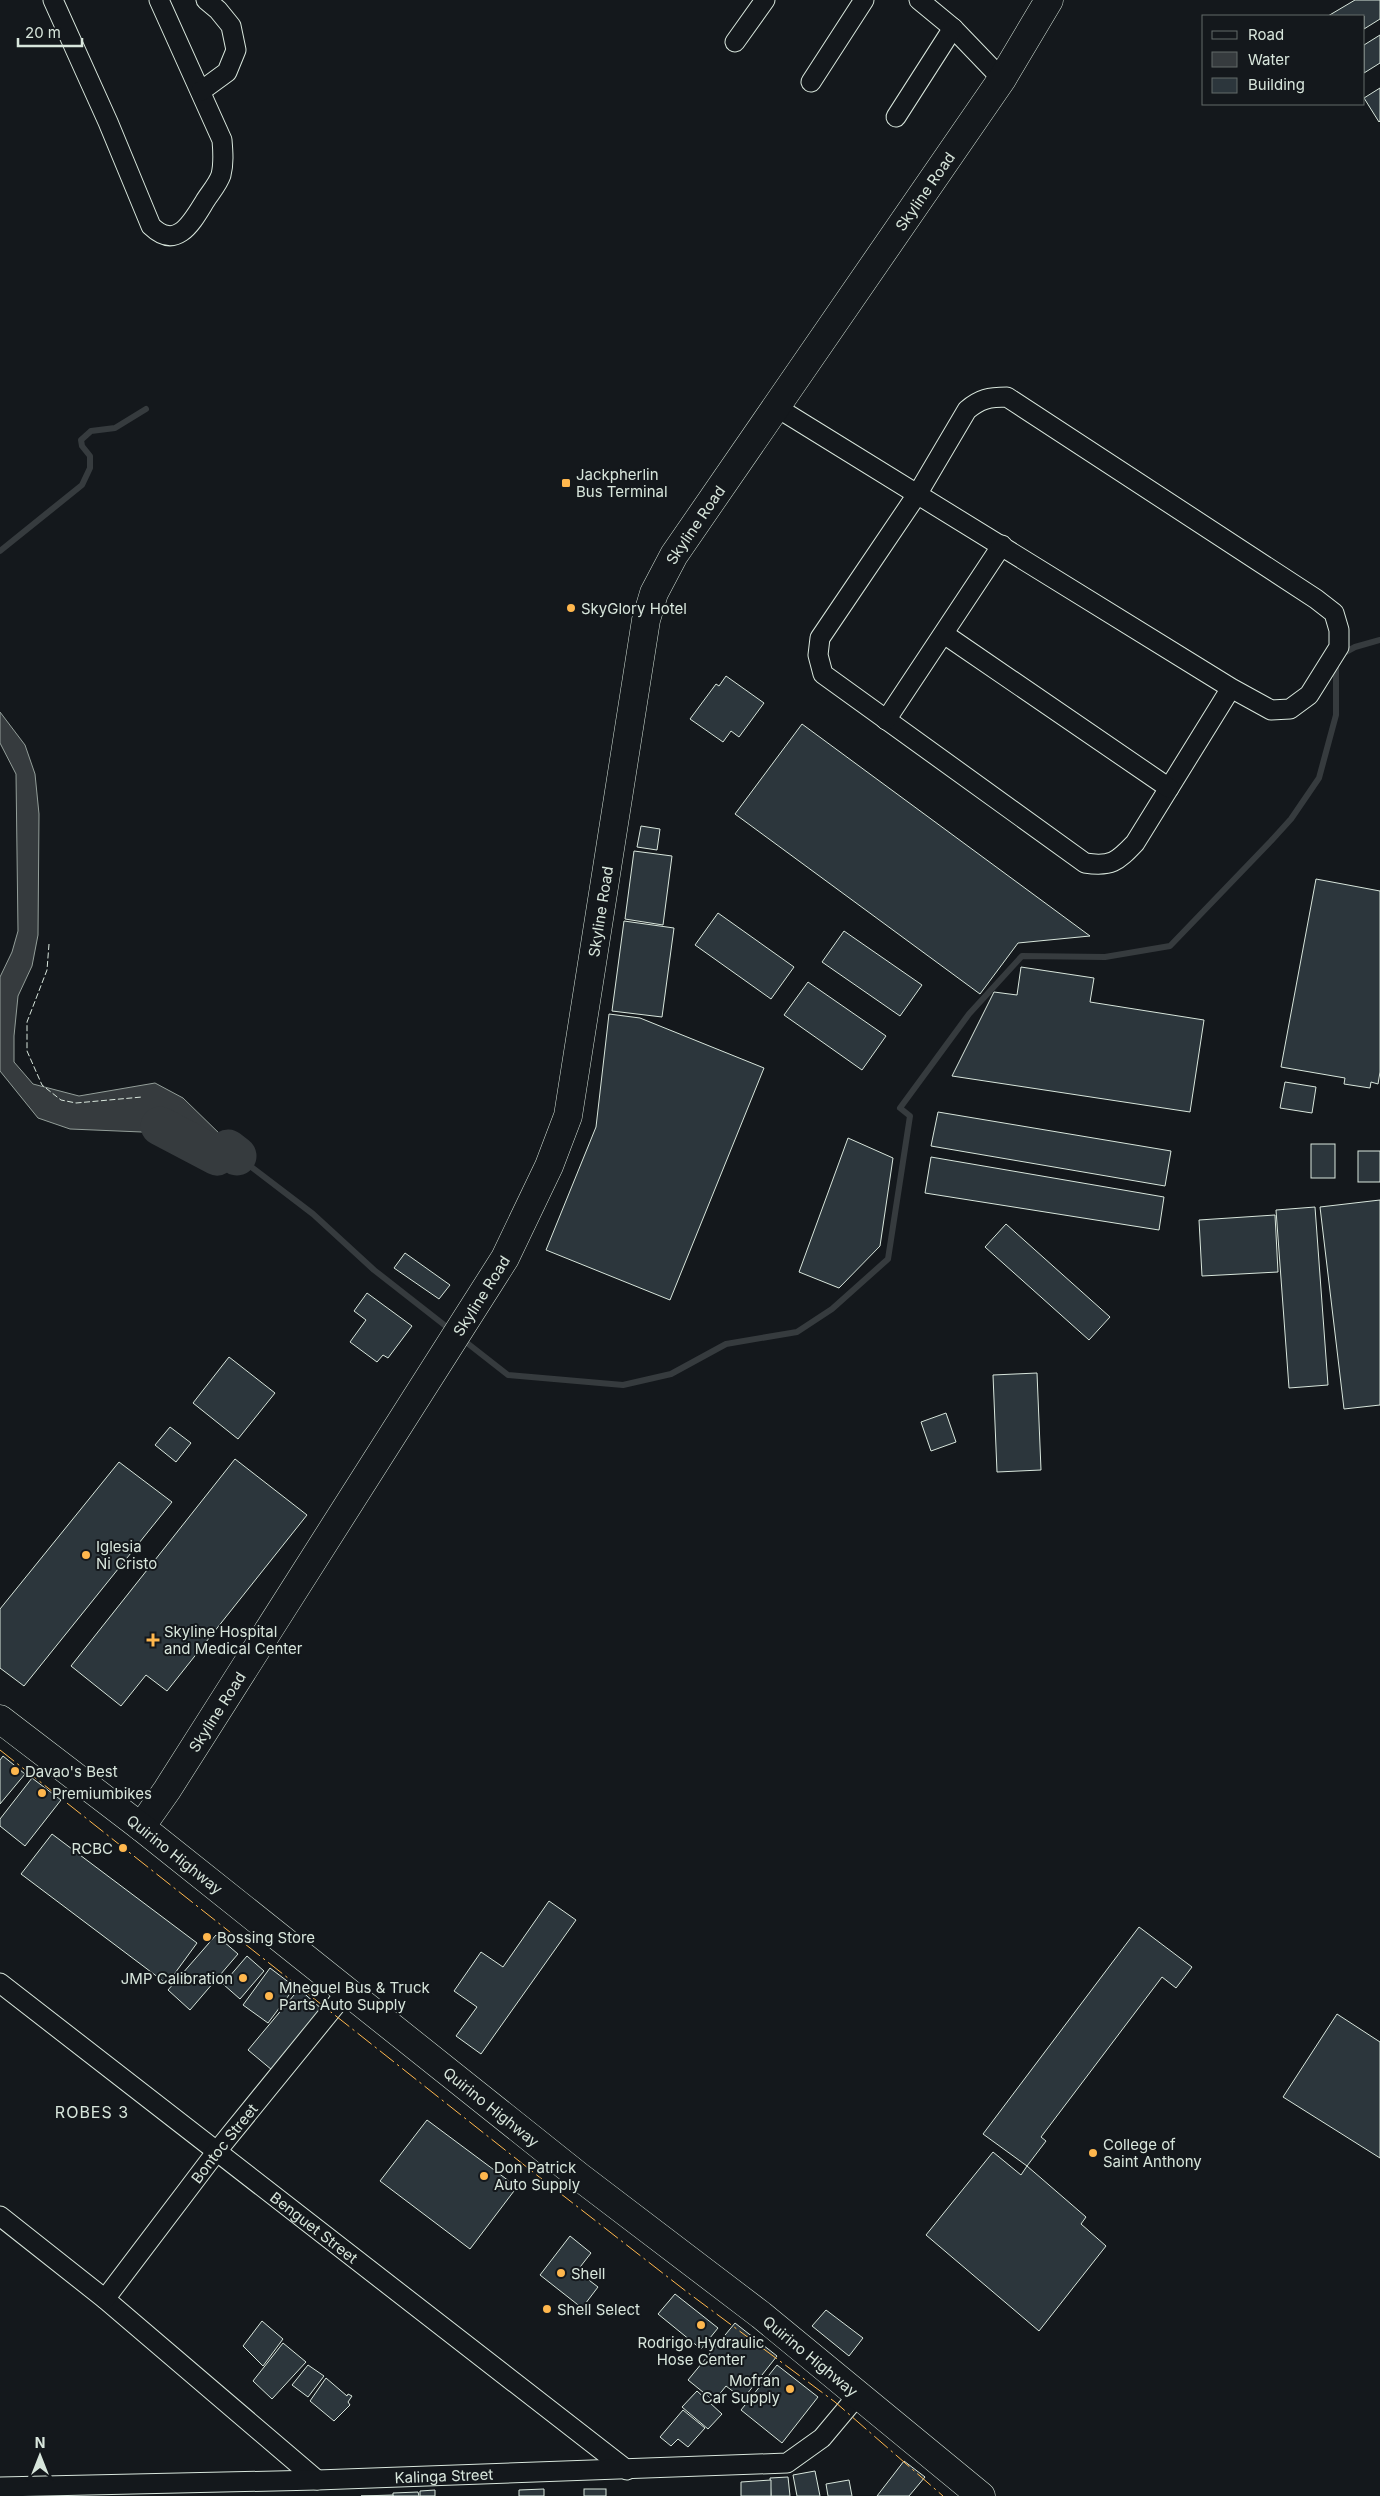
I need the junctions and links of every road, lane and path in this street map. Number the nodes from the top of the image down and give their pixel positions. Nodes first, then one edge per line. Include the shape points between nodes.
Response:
1 (54, 0) edge
2 (159, 0) edge
3 (206, 0) edge
4 (765, 0) edge
5 (864, 0) edge
6 (919, 0) edge
7 (1049, 0) edge
8 (953, 28) junction
9 (735, 42) dead end
10 (1002, 79) junction
11 (811, 82) dead end
12 (201, 91) junction
13 (896, 117) dead end
14 (776, 407) junction
15 (918, 493) junction
16 (1002, 545) junction
17 (944, 634) junction
18 (1231, 688) junction
19 (886, 720) junction
20 (1168, 788) junction
21 (0, 1719) edge
22 (141, 1827) junction
23 (0, 1983) edge
24 (347, 1991) junction
25 (217, 2151) junction
26 (0, 2216) edge
27 (105, 2299) junction
28 (858, 2395) junction
29 (627, 2470) junction
30 (317, 2480) junction
31 (0, 2487) edge
32 (981, 2496) edge

1 - 12 street via 151,226 159,234 170,236 187,230 220,176 222,140
2 - 12 street
3 - 12 street via 231,26 236,50 226,72
4 - 9 street
5 - 11 street
6 - 8 street
7 - 10 main road, Skyline Road
8 - 10 street
8 - 13 street
10 - 14 main road, Skyline Road
14 - 15 street
14 - 22 main road, Skyline Road via 674,555 654,593 646,620 568,1116 549,1166 505,1258
15 - 16 street
15 - 18 street via 967,410 979,400 1007,397 1316,598 1334,613 1339,647 1310,695 1290,709 1271,710
15 - 19 street via 820,638 818,655 823,674
16 - 17 street
16 - 18 street
17 - 19 street
17 - 20 street
18 - 20 street
19 - 20 street via 1085,863 1103,866 1119,860 1135,843
21 - 22 main road, Quirino Highway
22 - 24 main road, Quirino Highway
23 - 25 street, Benguet Street
24 - 25 street, Bontoc Street
24 - 28 main road, Quirino Highway via 581,2178 761,2315
25 - 27 street, Bontoc Street
25 - 29 street, Benguet Street
26 - 27 street
27 - 30 street
28 - 29 street, Kalinga Street via 822,2438 787,2463
28 - 32 main road, Quirino Highway
29 - 30 street, Kalinga Street
30 - 31 street, Kalinga Street

